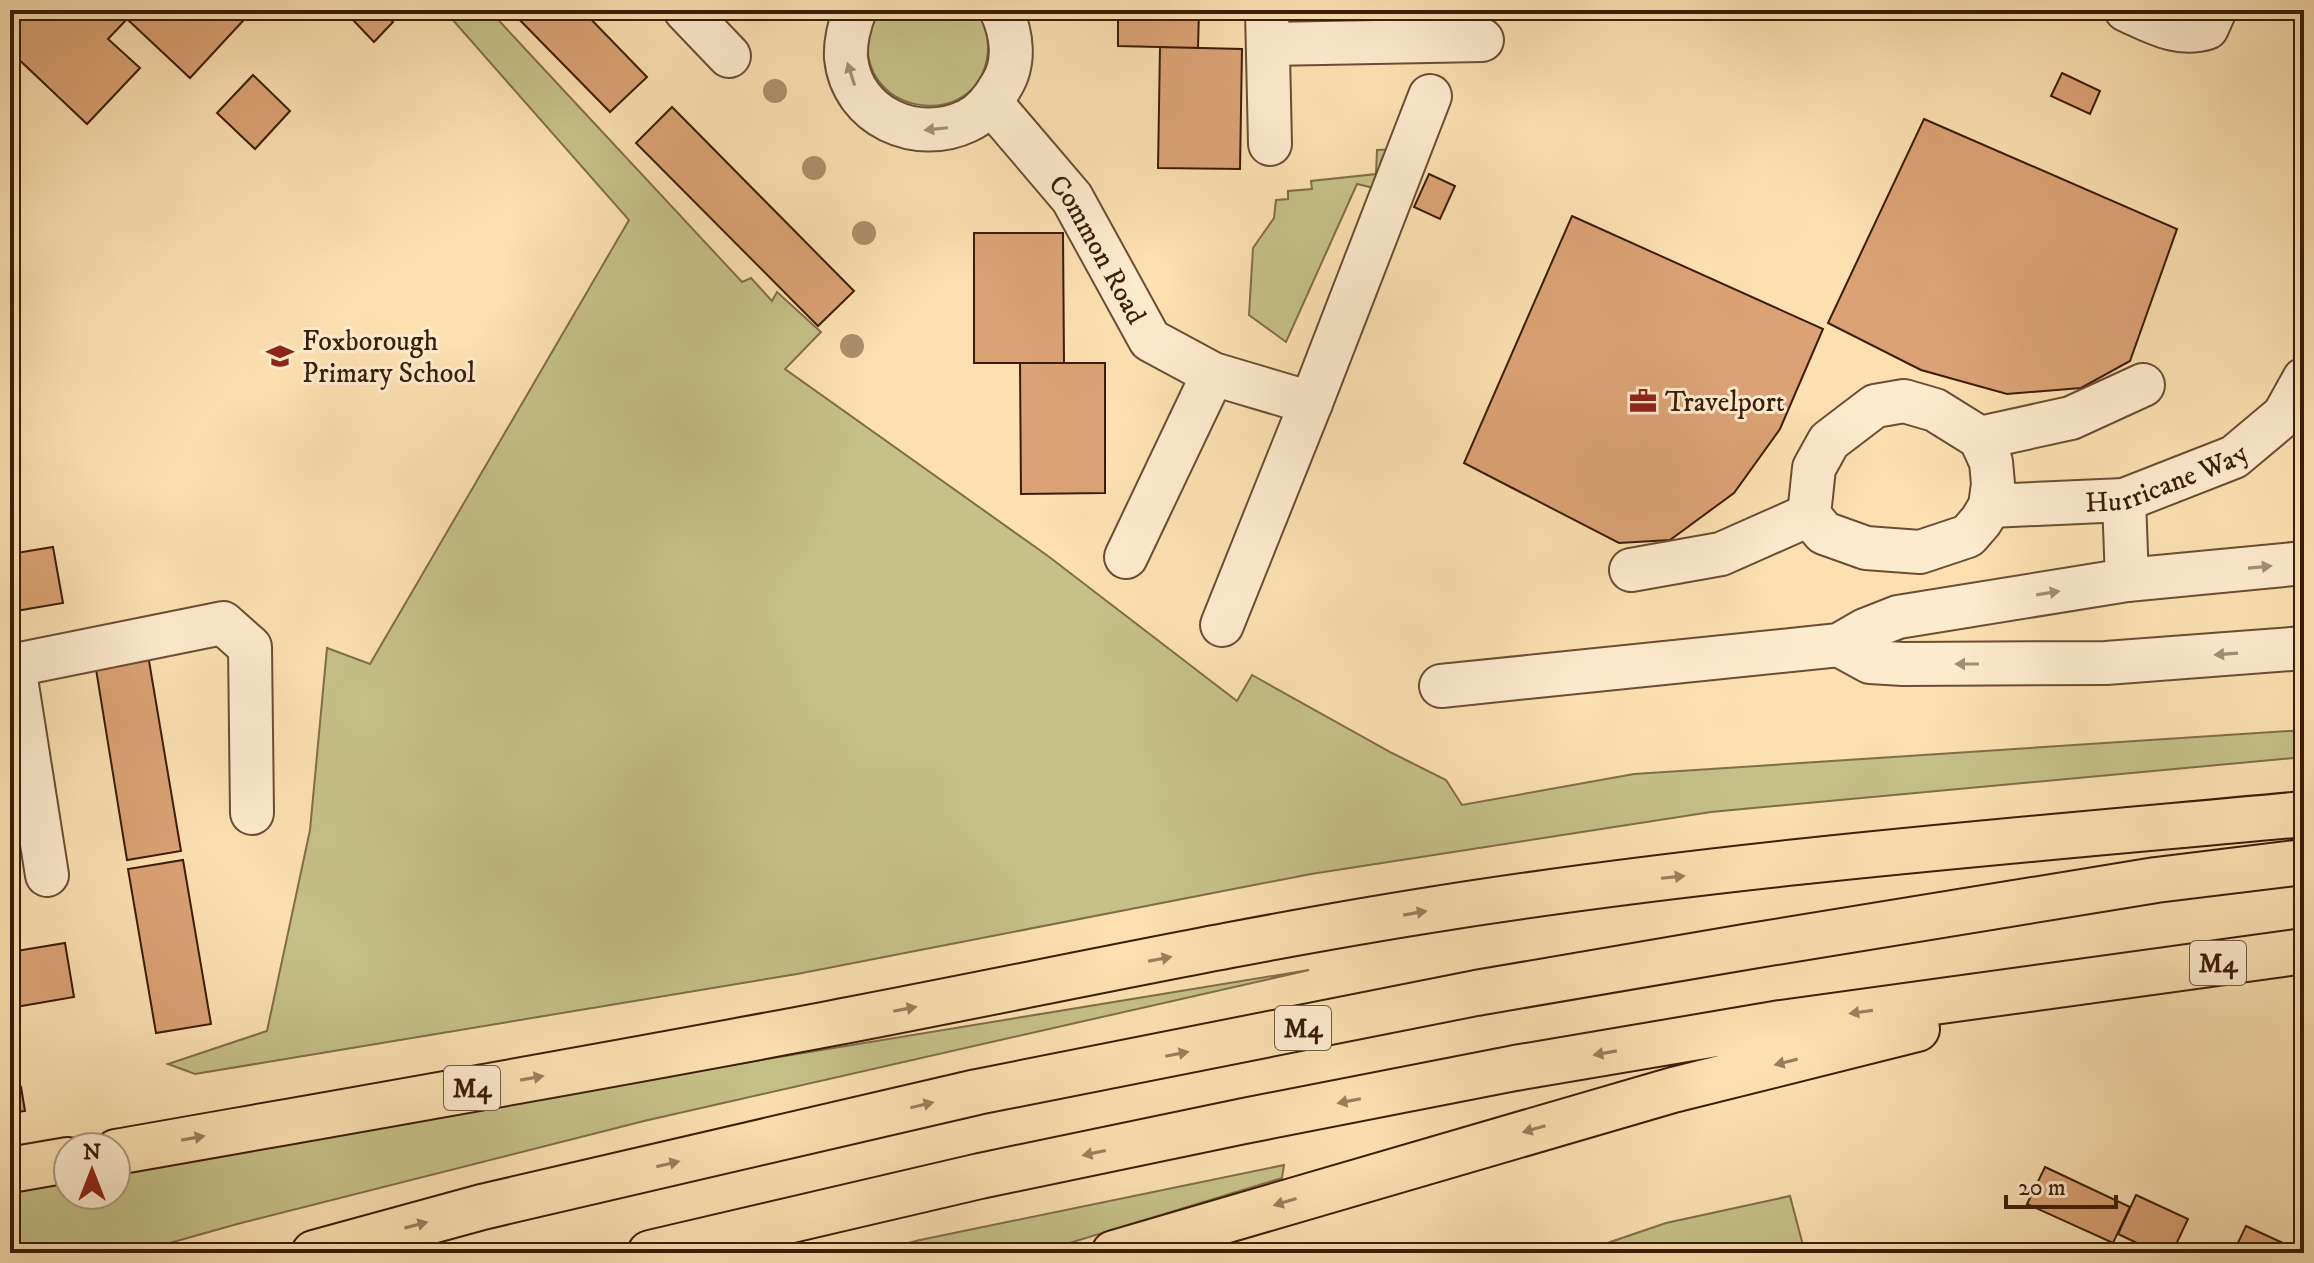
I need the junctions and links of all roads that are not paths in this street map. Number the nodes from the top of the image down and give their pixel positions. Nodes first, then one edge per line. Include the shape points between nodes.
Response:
1 (685, 10) edge
2 (855, 10) edge
3 (1001, 10) edge
4 (2126, 10) edge
5 (2215, 10) edge
6 (1267, 27) edge
7 (1482, 40) dead end
8 (729, 56) dead end
9 (1430, 96) dead end
10 (991, 103) junction
11 (1270, 144) dead end
12 (1213, 374) junction
13 (2304, 379) edge
14 (2143, 385) dead end
15 (1311, 403) junction
16 (1980, 438) junction
17 (2124, 500) junction
18 (1990, 506) junction
19 (1809, 515) junction
20 (1126, 557) dead end
21 (2304, 563) edge
22 (1631, 570) dead end
23 (2127, 580) junction
24 (1222, 625) dead end
25 (1839, 645) junction
26 (2304, 648) edge
27 (12, 666) edge
28 (1441, 686) dead end
29 (252, 813) dead end
30 (2304, 814) edge
31 (2304, 862) edge
32 (47, 875) dead end
33 (2304, 951) edge
34 (2133, 975) junction
35 (132, 1149) edge
36 (52, 1163) edge
37 (10, 1170) edge
38 (314, 1253) edge
39 (650, 1253) edge
40 (1114, 1253) edge

1 - 8 street
10 -> 2 street via 970,120 945,129 918,130 892,122 870,107 854,85 846,59
3 - 10 street via 1009,25 1012,53 1006,80
4 - 5 street via 2193,33 2207,28
6 - 7 street
6 - 11 street
9 - 15 street
10 - 12 street, Common Road via 1072,198 1150,340
12 - 15 street, Common Road
12 - 20 street
13 - 17 street, Hurricane Way via 2284,415 2234,457
14 - 16 street via 2071,418
15 - 24 street
16 - 18 street via 1991,462
16 - 19 street via 1935,410 1904,401 1875,406 1829,441 1814,468
17 - 18 street, Hurricane Way
17 - 23 street
18 - 19 street via 1968,536 1920,552 1866,548 1824,533
19 - 22 street via 1721,554
23 -> 21 street
25 -> 23 street via 1898,617
26 -> 25 street via 2106,663 1903,664 1870,662
25 - 28 street
27 - 29 street via 223,623 250,647
27 - 32 street
35 -> 30 highway, M4 via 1427,911 1660,879
38 -> 31 highway, M4 via 482,1207 977,1092 1476,993 2140,883
33 - 34 highway, M4
34 -> 39 highway, M4 via 1781,1023 1515,1068 996,1173
34 -> 40 highway, M4 via 1673,1090
36 - 37 highway

